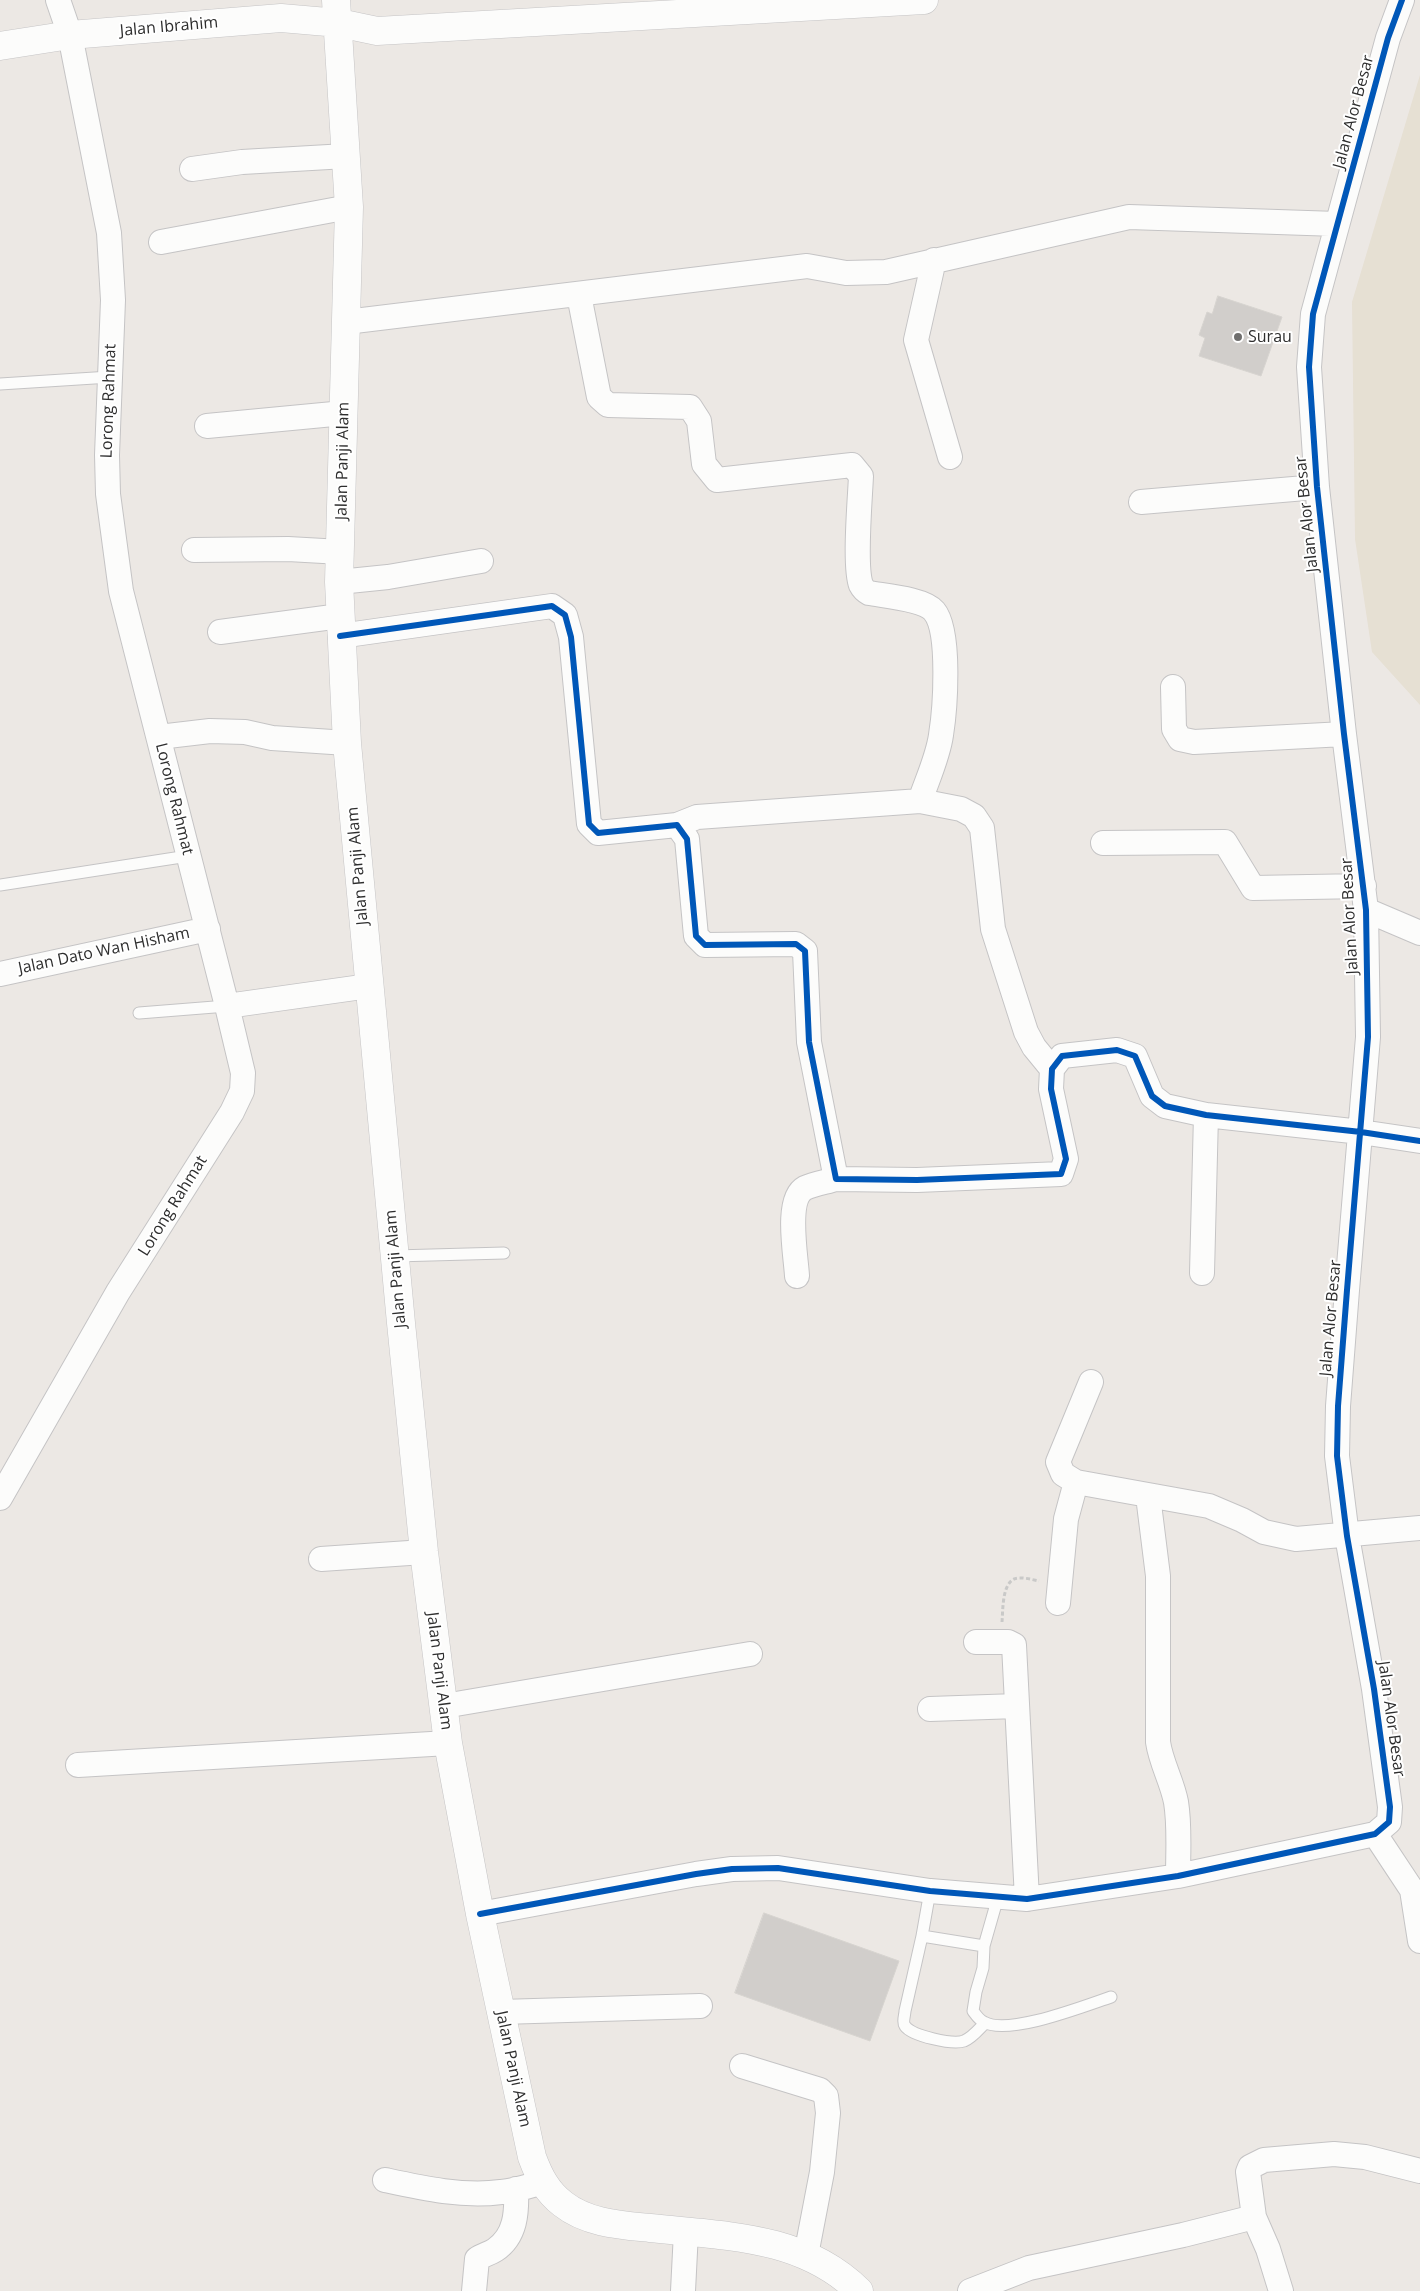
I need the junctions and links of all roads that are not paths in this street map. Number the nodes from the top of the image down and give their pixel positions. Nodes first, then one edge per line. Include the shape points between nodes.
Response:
1 (58, 0) edge
2 (924, 0) edge
3 (1402, 0) edge
4 (338, 11) edge
5 (70, 35) junction
6 (0, 46) edge
7 (346, 156) junction
8 (192, 169) dead end
9 (349, 207) junction
10 (1337, 224) junction
11 (161, 242) dead end
12 (934, 260) junction
13 (579, 295) junction
14 (346, 322) junction
15 (110, 376) junction
16 (0, 384) edge
17 (344, 413) junction
18 (207, 426) dead end
19 (950, 456) dead end
20 (1317, 487) junction
21 (1141, 502) dead end
22 (194, 550) dead end
23 (341, 552) junction
24 (481, 561) dead end
25 (339, 582) junction
26 (340, 626) junction
27 (220, 632) dead end
28 (1173, 687) dead end
29 (1344, 734) junction
30 (159, 736) junction
31 (347, 743) junction
32 (920, 801) junction
33 (677, 825) junction
34 (1104, 843) dead end
35 (188, 856) junction
36 (0, 885) edge
37 (1364, 886) junction
38 (1366, 910) junction
39 (208, 929) junction
40 (1420, 933) edge
41 (0, 974) edge
42 (369, 986) junction
43 (227, 1006) junction
44 (139, 1013) dead end
45 (1052, 1069) junction
46 (1206, 1115) junction
47 (1361, 1132) junction
48 (1420, 1141) edge
49 (836, 1179) junction
50 (504, 1253) dead end
51 (395, 1256) junction
52 (1202, 1272) dead end
53 (797, 1276) dead end
54 (1091, 1382) dead end
55 (1076, 1482) junction
56 (1148, 1496) junction
57 (0, 1498) edge
58 (1420, 1528) edge
59 (1347, 1536) junction
60 (424, 1552) junction
61 (321, 1559) dead end
62 (1059, 1593) road end
63 (976, 1642) dead end
64 (750, 1654) dead end
65 (444, 1706) junction
66 (1017, 1706) junction
67 (930, 1709) dead end
68 (448, 1743) junction
69 (78, 1765) dead end
70 (1375, 1834) junction
71 (1178, 1876) junction
72 (930, 1890) junction
73 (998, 1897) junction
74 (1027, 1899) junction
75 (480, 1914) junction
76 (922, 1936) junction
77 (1420, 1941) edge
78 (984, 1946) junction
79 (1111, 1997) dead end
80 (700, 2006) dead end
81 (500, 2012) junction
82 (984, 2023) junction
83 (742, 2066) dead end
84 (1420, 2171) edge
85 (385, 2180) dead end
86 (543, 2182) junction
87 (516, 2190) junction
88 (1254, 2217) junction
89 (686, 2232) junction
90 (806, 2255) junction
91 (474, 2291) edge
92 (682, 2291) edge
93 (859, 2291) edge
94 (970, 2291) edge
95 (1281, 2291) edge

1 - 5 street, Lorong Rahmat
2 - 4 main road, Jalan Ibrahim via 377,30
3 - 10 street, Jalan Alor Besar via 1388,38
4 - 5 main road, Jalan Ibrahim
4 - 7 main road, Jalan Panji Alam
5 - 6 main road, Jalan Ibrahim
5 - 15 street, Lorong Rahmat via 109,233 113,300
7 - 8 street via 242,162
7 - 9 main road, Jalan Panji Alam
9 - 11 street
9 - 14 main road, Jalan Panji Alam
10 - 12 street via 1129,217
10 - 20 street, Jalan Alor Besar via 1313,314 1310,349
12 - 13 street via 886,272 846,273 806,266
12 - 19 street via 916,340
13 - 14 street
13 - 32 street via 599,397 608,405 690,407 699,421 704,464 718,480 852,465 861,476 860,584 869,593 923,604 934,611 942,626 946,661 941,737
14 - 17 main road, Jalan Panji Alam
15 - 16 lane
15 - 30 street, Lorong Rahmat via 107,454 113,537 122,591
17 - 18 street
17 - 23 main road, Jalan Panji Alam
20 - 21 street
20 - 29 street, Jalan Alor Besar
22 - 23 street
23 - 25 main road, Jalan Panji Alam
24 - 25 street
25 - 26 main road, Jalan Panji Alam
26 - 27 street
26 - 31 main road, Jalan Panji Alam
26 - 33 street via 552,606 565,615 572,637 589,824 598,833
28 - 29 street via 1174,729 1180,739 1194,742
29 - 37 street, Jalan Alor Besar
30 - 31 street via 210,731 245,732 272,738
30 - 35 street, Lorong Rahmat
31 - 42 main road, Jalan Panji Alam
32 - 33 street via 697,817
32 - 45 street via 961,809 974,816 982,828 993,929 1026,1032
33 - 49 street via 687,840 696,936 704,945 796,944 805,951 809,1042
34 - 37 street via 1225,842 1252,888
35 - 36 lane
35 - 39 street, Lorong Rahmat
37 - 38 street, Jalan Alor Besar
38 - 40 street
38 - 47 street, Jalan Alor Besar via 1368,1037
39 - 41 street, Jalan Dato Wan Hisham
39 - 43 street, Lorong Rahmat
42 - 43 street
42 - 51 main road, Jalan Panji Alam
43 - 44 lane
43 - 57 street, Lorong Rahmat via 243,1073 242,1091 232,1112 118,1292
45 - 46 street via 1062,1056 1117,1050 1135,1056 1152,1096 1165,1106
45 - 49 street via 1051,1089 1066,1159 1061,1174 917,1180
46 - 47 street
46 - 52 street
47 - 48 street
47 - 59 street, Jalan Alor Besar via 1338,1406 1337,1456
49 - 53 street via 804,1189 797,1196 794,1226
50 - 51 lane
51 - 60 main road, Jalan Panji Alam
54 - 55 street via 1058,1462 1062,1474
55 - 56 street
55 - 62 street via 1066,1519
56 - 59 street via 1209,1506 1264,1532 1296,1539
56 - 71 street via 1158,1576 1158,1742 1176,1804
58 - 59 street
59 - 70 street, Jalan Alor Besar via 1374,1689 1390,1807 1389,1822
60 - 61 street
60 - 65 main road, Jalan Panji Alam
63 - 66 street via 1008,1642 1014,1645
64 - 65 street
65 - 68 main road, Jalan Panji Alam
66 - 67 street
66 - 74 street
68 - 69 street
68 - 75 main road, Jalan Panji Alam
70 - 71 street
70 - 77 street via 1412,1890
71 - 74 street
72 - 73 street
72 - 75 street via 778,1868 732,1869
72 - 76 lane
73 - 74 street
73 - 78 lane
75 - 81 main road, Jalan Panji Alam
76 - 78 lane
76 - 82 lane via 905,2011 906,2027 912,2032 951,2044 963,2042
78 - 82 lane via 983,1968 973,2011
79 - 82 lane via 1028,2023
80 - 81 street
81 - 86 main road, Jalan Panji Alam via 532,2158
83 - 90 street via 820,2090 826,2096 828,2113 822,2172
84 - 88 street via 1365,2157 1334,2154 1264,2160 1250,2166 1248,2172
85 - 87 street via 435,2190 488,2193
86 - 87 street
86 - 89 main road, Jalan Panji Alam via 563,2204 579,2214 603,2222
87 - 91 street via 513,2228 501,2246 477,2259
88 - 94 street via 1029,2268
88 - 95 street
89 - 90 main road, Jalan Panji Alam via 766,2243
89 - 92 street
90 - 93 main road, Jalan Panji Alam via 827,2264

